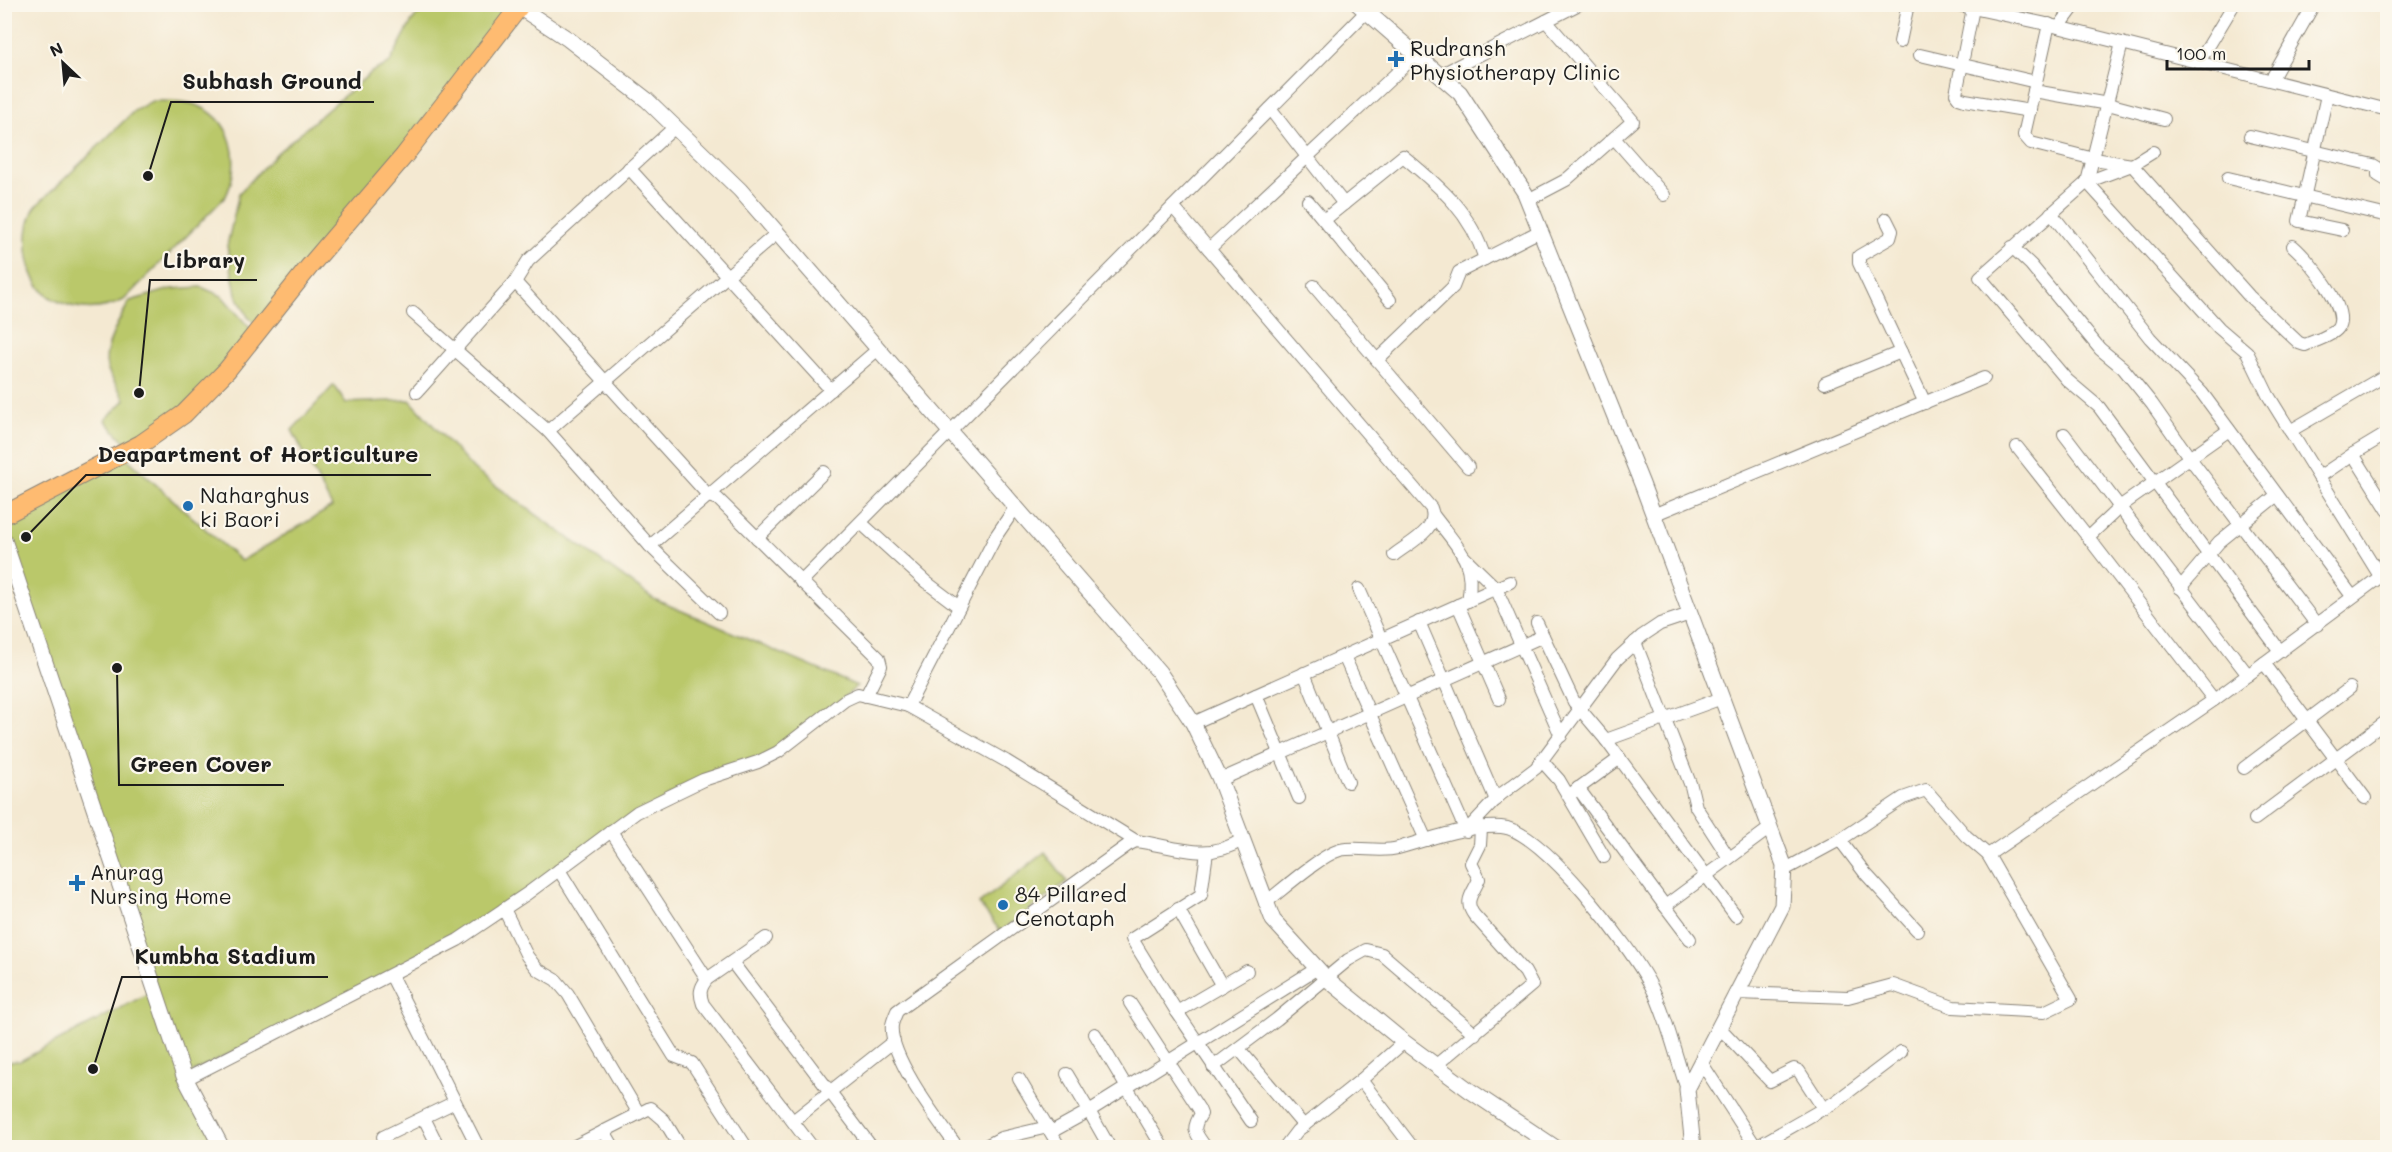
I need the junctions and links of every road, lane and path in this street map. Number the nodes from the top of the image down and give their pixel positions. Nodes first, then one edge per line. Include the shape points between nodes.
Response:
1 (1579, 4) edge
2 (1908, 4) edge
3 (2076, 4) edge
4 (2234, 4) edge
5 (2314, 4) edge
6 (517, 6) edge
7 (1965, 6) edge
8 (1362, 8) edge
9 (1546, 21) junction
10 (2054, 26) junction
11 (1900, 42) dead end
12 (2122, 43) junction
13 (1416, 55) junction
14 (1920, 55) dead end
15 (2199, 62) junction
16 (1961, 64) junction
17 (1440, 75) junction
18 (2271, 80) junction
19 (2035, 86) junction
20 (2327, 94) junction
21 (2108, 104) junction
22 (1270, 109) junction
23 (2388, 110) edge
24 (2030, 111) junction
25 (2164, 119) dead end
26 (676, 126) junction
27 (2250, 136) dead end
28 (1614, 138) junction
29 (2153, 152) dead end
30 (2314, 152) junction
31 (1308, 157) junction
32 (2094, 159) junction
33 (2132, 165) junction
34 (629, 168) junction
35 (2228, 178) dead end
36 (2388, 181) edge
37 (2087, 182) junction
38 (1664, 195) dead end
39 (2304, 196) junction
40 (1528, 200) junction
41 (1308, 201) dead end
42 (1344, 204) junction
43 (1173, 207) junction
44 (2051, 213) junction
45 (2388, 216) edge
46 (1886, 219) dead end
47 (1324, 220) junction
48 (2342, 230) dead end
49 (1540, 231) junction
50 (777, 233) junction
51 (2293, 246) dead end
52 (2013, 247) junction
53 (1209, 249) junction
54 (1485, 259) junction
55 (727, 276) junction
56 (515, 282) junction
57 (1314, 286) dead end
58 (1390, 300) dead end
59 (413, 313) dead end
60 (877, 350) junction
61 (454, 351) junction
62 (1901, 352) junction
63 (1377, 360) junction
64 (2388, 374) edge
65 (1984, 378) dead end
66 (605, 380) junction
67 (1826, 383) dead end
68 (831, 390) junction
69 (417, 392) dead end
70 (1925, 403) junction
71 (2229, 430) junction
72 (548, 431) junction
73 (2290, 431) junction
74 (2388, 433) edge
75 (950, 434) junction
76 (2064, 434) dead end
77 (2017, 447) dead end
78 (2353, 454) junction
79 (2189, 458) junction
80 (1468, 467) dead end
81 (824, 472) dead end
82 (2319, 477) junction
83 (2156, 482) junction
84 (2277, 495) junction
85 (709, 496) junction
86 (2121, 506) junction
87 (1015, 508) junction
88 (2388, 510) edge
89 (4, 515) edge
90 (1653, 515) junction
91 (1434, 516) junction
92 (861, 523) junction
93 (2240, 526) junction
94 (2088, 537) junction
95 (756, 538) junction
96 (4, 540) edge
97 (650, 546) junction
98 (2207, 553) junction
99 (1394, 555) dead end
100 (1463, 556) junction
101 (2384, 573) edge
102 (801, 582) junction
103 (1510, 582) dead end
104 (1496, 588) junction
105 (2180, 588) junction
106 (1359, 589) dead end
107 (2352, 596) junction
108 (1463, 603) junction
109 (959, 607) junction
110 (719, 613) dead end
111 (1690, 614) junction
112 (1419, 622) junction
113 (1537, 623) dead end
114 (2317, 625) junction
115 (1543, 636) junction
116 (1382, 639) junction
117 (1635, 642) junction
118 (1521, 646) junction
119 (2280, 651) junction
120 (1344, 656) junction
121 (1482, 663) junction
122 (2264, 663) junction
123 (1304, 673) junction
124 (2248, 675) junction
125 (1446, 679) junction
126 (2350, 688) dead end
127 (1256, 695) junction
128 (866, 696) junction
129 (1408, 696) junction
130 (1722, 698) junction
131 (1499, 699) dead end
132 (2214, 700) junction
133 (909, 706) junction
134 (1580, 710) junction
135 (1370, 713) junction
136 (1664, 720) junction
137 (2388, 720) edge
138 (2307, 721) junction
139 (1193, 723) junction
140 (1327, 732) junction
141 (1561, 736) junction
142 (1606, 740) junction
143 (1280, 754) junction
144 (1620, 758) junction
145 (2336, 758) junction
146 (1542, 761) junction
147 (2244, 768) dead end
148 (1220, 780) junction
149 (1348, 782) dead end
150 (1573, 792) junction
151 (1299, 798) dead end
152 (2365, 798) dead end
153 (1496, 800) junction
154 (2255, 819) dead end
155 (1770, 828) junction
156 (1481, 829) junction
157 (611, 831) junction
158 (1466, 831) junction
159 (1243, 839) junction
160 (1426, 840) junction
161 (1840, 840) junction
162 (1136, 842) junction
163 (1207, 852) junction
164 (1988, 855) junction
165 (1604, 857) dead end
166 (1730, 858) junction
167 (559, 870) junction
168 (1784, 870) junction
169 (1707, 875) junction
170 (1265, 903) junction
171 (1665, 906) junction
172 (504, 909) junction
173 (1178, 909) junction
174 (1737, 916) dead end
175 (1917, 930) dead end
176 (766, 939) dead end
177 (1690, 939) dead end
178 (732, 962) junction
179 (1247, 971) dead end
180 (1321, 974) junction
181 (391, 975) junction
182 (707, 979) junction
183 (1222, 986) junction
184 (1737, 993) junction
185 (1130, 1003) dead end
186 (1177, 1012) junction
187 (1719, 1028) junction
188 (1095, 1034) dead end
189 (1475, 1034) junction
190 (894, 1041) junction
191 (1404, 1042) junction
192 (1198, 1044) junction
193 (1239, 1049) junction
194 (1901, 1052) dead end
195 (1168, 1062) junction
196 (1701, 1062) junction
197 (1435, 1066) junction
198 (1213, 1067) junction
199 (1067, 1074) dead end
200 (186, 1079) junction
201 (1019, 1079) dead end
202 (1361, 1080) junction
203 (1126, 1087) junction
204 (1687, 1089) junction
205 (830, 1092) junction
206 (455, 1102) junction
207 (1823, 1108) junction
208 (1089, 1110) junction
209 (638, 1112) junction
210 (424, 1118) junction
211 (793, 1121) junction
212 (1251, 1122) dead end
213 (1304, 1126) junction
214 (1049, 1130) junction
215 (604, 1131) junction
216 (383, 1137) dead end
217 (476, 1143) dead end
218 (870, 1145) dead end
219 (1756, 1147) edge
220 (222, 1148) edge
221 (438, 1148) edge
222 (571, 1148) edge
223 (614, 1148) edge
224 (681, 1148) edge
225 (747, 1148) edge
226 (813, 1148) edge
227 (958, 1148) edge
228 (982, 1148) edge
229 (1060, 1148) edge
230 (1110, 1148) edge
231 (1163, 1148) edge
232 (1206, 1148) edge
233 (1284, 1148) edge
234 (1413, 1148) edge
235 (1556, 1148) edge
236 (1693, 1148) edge

1 - 9 street
2 - 11 street
3 - 10 street
4 - 15 street
5 - 18 street
6 - 26 street via 568,39
6 - 89 main road via 404,156 227,370 184,414 141,444
7 - 10 street
7 - 16 street
8 - 13 street
8 - 22 street
9 - 17 street
9 - 28 street via 1633,121
10 - 12 street
10 - 19 street
12 - 15 street
12 - 21 street
13 - 17 street
13 - 31 street
14 - 16 street
15 - 18 street
16 - 19 street
16 - 24 street via 1956,89 1959,98
17 - 40 street via 1460,93
18 - 20 street
19 - 21 street
19 - 24 street
20 - 23 street
20 - 30 street
21 - 25 street
21 - 32 street
22 - 31 street
22 - 43 street
24 - 32 street via 2024,135 2031,143
26 - 34 street
26 - 50 street via 740,189
27 - 30 street
28 - 38 street
28 - 40 street via 1566,180
29 - 33 street
30 - 36 street via 2376,166 2378,175
30 - 39 street
31 - 42 street
31 - 53 street
32 - 33 street
32 - 37 street
33 - 37 street
33 - 51 street via 2250,297 2298,343 2305,345 2336,330 2341,322 2340,311 2310,261
34 - 55 street
34 - 56 street via 528,261
35 - 39 street
37 - 44 street
37 - 73 street via 2219,328 2247,352
39 - 45 street
39 - 48 street via 2299,221
40 - 49 street
41 - 47 street
42 - 47 street
42 - 54 street via 1402,156 1447,193
43 - 53 street
43 - 75 street
44 - 52 street
44 - 71 street
46 - 62 street via 1892,231 1890,238 1859,256 1859,263
47 - 58 street
49 - 54 street
49 - 90 street
50 - 55 street
50 - 60 street
52 - 79 street via 2100,349 2123,368
52 - 83 street via 1980,277 2067,380 2099,407
53 - 91 street via 1431,507
54 - 63 street via 1459,272 1453,287
55 - 66 street
55 - 68 street
56 - 61 street
56 - 66 street
57 - 63 street
59 - 61 street
60 - 68 street
60 - 75 street
61 - 69 street
61 - 72 street
62 - 67 street
62 - 70 street
63 - 80 street
64 - 73 street
65 - 70 street
66 - 72 street
66 - 85 street
68 - 85 street
70 - 90 street
71 - 79 street
71 - 84 street
72 - 97 street
73 - 82 street
74 - 78 street
75 - 87 street
75 - 92 street
76 - 86 street
77 - 94 street
78 - 82 street
78 - 88 street
79 - 83 street
79 - 93 street
81 - 95 street
82 - 101 street
83 - 86 street
83 - 98 street
84 - 93 street
84 - 107 street
85 - 95 street via 718,499
85 - 97 street
86 - 94 street
86 - 105 street
87 - 109 street
87 - 139 street via 1158,672
90 - 111 street
91 - 99 street via 1422,534
91 - 100 street
92 - 102 street
92 - 109 street
93 - 98 street
93 - 114 street
94 - 132 street
95 - 102 street
96 - 200 street
97 - 110 street
98 - 105 street
98 - 119 street
100 - 104 street
100 - 108 street via 1471,576
101 - 107 street
102 - 128 street via 879,658 881,666
103 - 104 street
104 - 108 street
104 - 118 street
105 - 124 street
106 - 116 street
107 - 114 street
108 - 112 street
108 - 121 street
109 - 133 street
111 - 117 street via 1660,624
111 - 130 street
112 - 116 street
112 - 125 street
113 - 115 street
114 - 119 street
115 - 118 street
115 - 134 street
116 - 120 street
116 - 129 street
117 - 134 street via 1617,659
117 - 136 street
118 - 121 street
118 - 141 street
119 - 122 street
120 - 123 street
120 - 135 street
121 - 125 street
121 - 131 street
122 - 124 street
122 - 138 street
123 - 127 street
123 - 140 street
124 - 132 street
125 - 129 street
125 - 153 street
126 - 138 street
127 - 139 street
127 - 143 street
128 - 133 street
128 - 157 street via 858,694 845,700 778,753 657,801
129 - 135 street
129 - 158 street
130 - 136 street
130 - 155 street
132 - 164 street
133 - 162 street
134 - 141 street
134 - 142 street
135 - 140 street
135 - 160 street
136 - 142 street
136 - 166 street via 1696,807
137 - 145 street
138 - 145 street
138 - 147 street
139 - 148 street
140 - 143 street
140 - 149 street
141 - 146 street
142 - 144 street
143 - 148 street
143 - 151 street
144 - 150 street
144 - 169 street
145 - 152 street
145 - 154 street
146 - 150 street
146 - 153 street
148 - 159 street
150 - 165 street
150 - 171 street
153 - 158 street
155 - 166 street
155 - 168 street
156 - 158 street
156 - 189 street via 1480,845 1470,863 1479,879 1468,905 1533,982
156 - 204 street via 1502,826 1521,833 1562,870 1620,935 1652,987
157 - 167 street
157 - 182 street
158 - 160 street
159 - 163 street via 1229,848
159 - 170 street
160 - 170 street via 1386,851 1340,850
161 - 164 street via 1903,798 1926,790
161 - 168 street
161 - 175 street
162 - 163 street via 1192,853
162 - 190 street via 897,1011 892,1026
163 - 173 street via 1201,895
164 - 184 street via 2071,999 2044,1012 1953,1008 1893,985 1848,997
166 - 169 street
167 - 172 street
167 - 225 street via 674,1056 692,1064
168 - 184 street via 1782,906
169 - 171 street
169 - 174 street
170 - 180 street via 1273,920
171 - 177 street
172 - 181 street via 458,940
172 - 209 street via 527,956 568,994
173 - 183 street
173 - 186 street via 1132,939
176 - 178 street
178 - 182 street
178 - 205 street
179 - 183 street
180 - 189 street via 1359,952 1374,950
180 - 191 street
180 - 192 street
180 - 193 street
181 - 200 street
181 - 206 street
182 - 211 street via 701,987 703,1004
183 - 186 street
184 - 187 street
185 - 195 street
186 - 192 street
187 - 196 street
187 - 207 street via 1770,1081 1794,1069 1799,1071
188 - 203 street
189 - 197 street
190 - 205 street
190 - 227 street via 921,1097
191 - 197 street
191 - 202 street
192 - 195 street
192 - 198 street
193 - 198 street
193 - 213 street
194 - 207 street
195 - 203 street
195 - 232 street via 1199,1109 1201,1114 1194,1129
196 - 204 street
196 - 219 street
197 - 235 street
198 - 212 street
199 - 208 street
200 - 220 street
201 - 214 street
202 - 213 street
202 - 234 street
203 - 208 street
203 - 231 street
204 - 236 street
205 - 211 street
205 - 218 street
206 - 210 street
206 - 217 street
207 - 219 street
208 - 214 street
208 - 230 street
209 - 215 street
209 - 224 street via 650,1108 657,1112
210 - 216 street
210 - 221 street
211 - 226 street
213 - 233 street
214 - 228 street via 1001,1138
214 - 229 street
215 - 222 street
215 - 223 street

